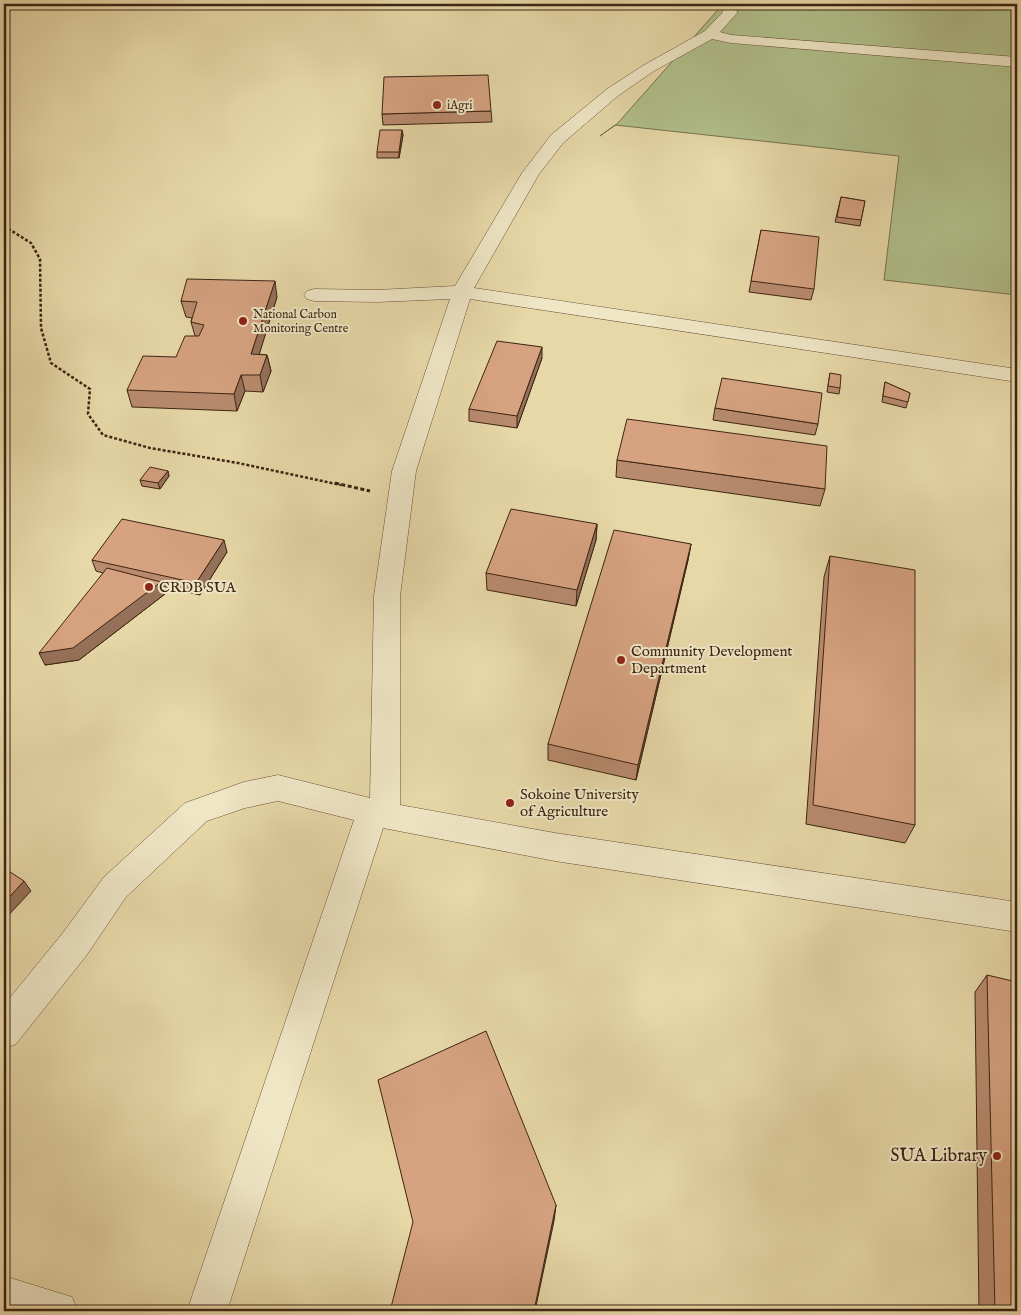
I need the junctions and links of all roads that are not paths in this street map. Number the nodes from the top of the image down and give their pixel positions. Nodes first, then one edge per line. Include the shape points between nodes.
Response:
1 (729, 4) edge
2 (710, 34) junction
3 (1017, 62) edge
4 (462, 292) junction
5 (314, 295) dead end
6 (1017, 376) edge
7 (379, 813) junction
8 (1017, 917) edge
9 (4, 1032) edge
10 (4, 1296) edge
11 (58, 1311) edge
12 (208, 1311) edge

1 - 2 lane via 730,13
2 - 3 lane via 731,39
2 - 4 lane via 613,92 557,139 531,173
4 - 5 lane
4 - 6 lane
4 - 7 lane via 404,471 387,596
7 - 8 lane via 554,847
7 - 9 lane via 278,788 244,795 196,812 114,887 74,945
7 - 12 lane
10 - 11 lane

